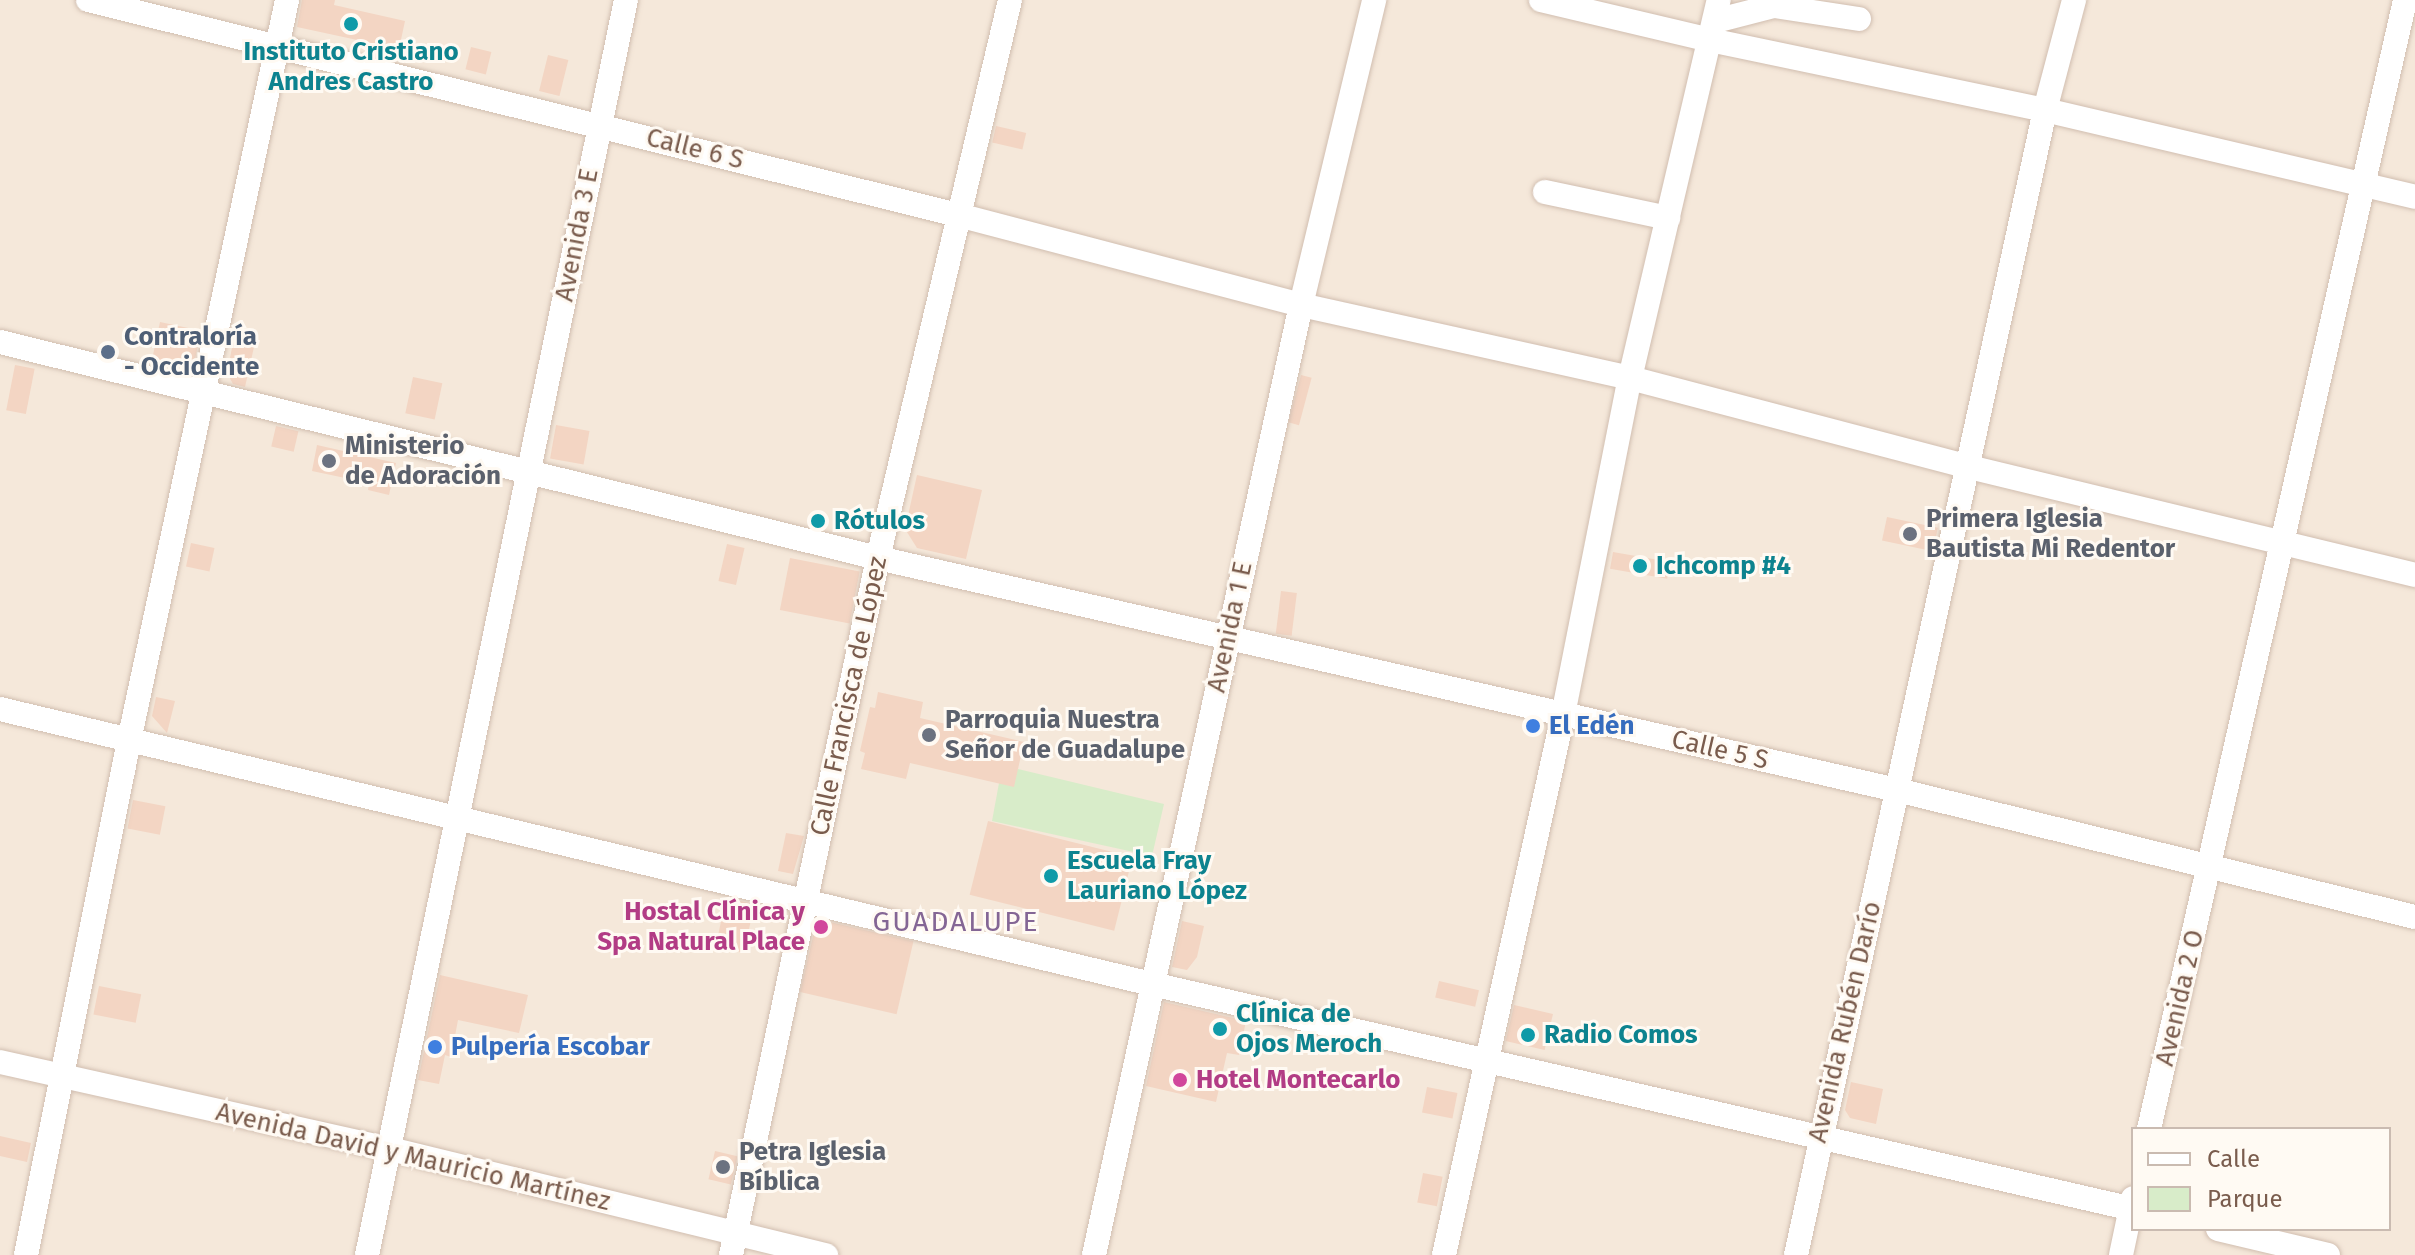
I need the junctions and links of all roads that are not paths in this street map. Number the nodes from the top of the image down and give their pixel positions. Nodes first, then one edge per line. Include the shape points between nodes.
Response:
1 (88, 0) edge
2 (287, 0) edge
3 (626, 0) edge
4 (1010, 0) edge
5 (1374, 0) edge
6 (1541, 0) edge
7 (2074, 0) edge
8 (2405, 0) edge
9 (1859, 19) dead end
10 (1715, 21) edge
11 (278, 46) junction
12 (2045, 110) junction
13 (599, 125) junction
14 (2360, 185) junction
15 (1545, 192) dead end
16 (2415, 197) edge
17 (958, 215) junction
18 (1668, 218) junction
19 (1301, 305) junction
20 (0, 342) edge
21 (1630, 378) junction
22 (204, 391) junction
23 (1969, 467) junction
24 (529, 471) junction
25 (2282, 543) junction
26 (878, 558) junction
27 (2415, 575) edge
28 (1228, 639) junction
29 (0, 709) edge
30 (1563, 715) junction
31 (129, 741) junction
32 (1897, 790) junction
33 (457, 819) junction
34 (2211, 867) junction
35 (804, 902) junction
36 (2415, 917) edge
37 (1152, 984) junction
38 (1488, 1061) junction
39 (0, 1062) edge
40 (63, 1078) junction
41 (2149, 1127) edge
42 (1820, 1137) junction
43 (390, 1149) junction
44 (2131, 1205) edge
45 (2131, 1210) edge
46 (2226, 1231) edge
47 (734, 1245) edge
48 (26, 1255) edge
49 (367, 1255) edge
50 (826, 1255) edge
51 (1094, 1255) edge
52 (1444, 1255) edge
53 (1796, 1255) edge
54 (2121, 1255) edge
55 (2328, 1255) edge

1 - 11 street, Calle 6 S
2 - 11 street
3 - 13 street, Avenida 3 E
4 - 17 street, Calle Francisca de López
5 - 19 street, Avenida 1 E
6 - 10 street
7 - 12 street, Avenida Rubén Darío
8 - 14 street, Avenida 2 O
9 - 10 street via 1774,6
10 - 12 street
10 - 18 street
11 - 13 street, Calle 6 S
11 - 22 street
12 - 14 street
12 - 23 street, Avenida Rubén Darío
13 - 17 street, Calle 6 S
13 - 24 street, Avenida 3 E
14 - 16 street
14 - 25 street, Avenida 2 O
15 - 18 street
17 - 19 street, Calle 6 S
17 - 26 street, Calle Francisca de López
18 - 21 street
19 - 21 street, Calle 6 S
19 - 28 street, Avenida 1 E
20 - 22 street, Calle 5 S
21 - 23 street, Calle 6 S
21 - 30 street
22 - 24 street, Calle 5 S
22 - 31 street
23 - 25 street, Calle 6 S
23 - 32 street, Avenida Rubén Darío
24 - 26 street, Calle 5 S
24 - 33 street, Avenida 3 E
25 - 27 street, Calle 6 S
25 - 34 street, Avenida 2 O
26 - 28 street, Calle 5 S
26 - 35 street, Calle Francisca de López
28 - 30 street, Calle 5 S
28 - 37 street, Avenida 1 E
29 - 31 street
30 - 32 street, Calle 5 S
30 - 38 street
31 - 33 street
31 - 40 street
32 - 34 street, Calle 5 S
32 - 42 street, Avenida Rubén Darío
33 - 35 street
33 - 43 street, Avenida 3 E
34 - 36 street, Calle 5 S
34 - 41 street, Avenida 2 O
35 - 37 street
35 - 47 street, Calle Francisca de López
37 - 38 street
37 - 51 street, Avenida 1 E
38 - 42 street
38 - 52 street
39 - 40 street, Avenida David y Mauricio Martínez
40 - 43 street, Avenida David y Mauricio Martínez
40 - 48 street
42 - 44 street
42 - 53 street, Avenida Rubén Darío
43 - 47 street, Avenida David y Mauricio Martínez
43 - 49 street, Avenida 3 E
45 - 54 street
46 - 55 street
47 - 50 street, Avenida David y Mauricio Martínez

